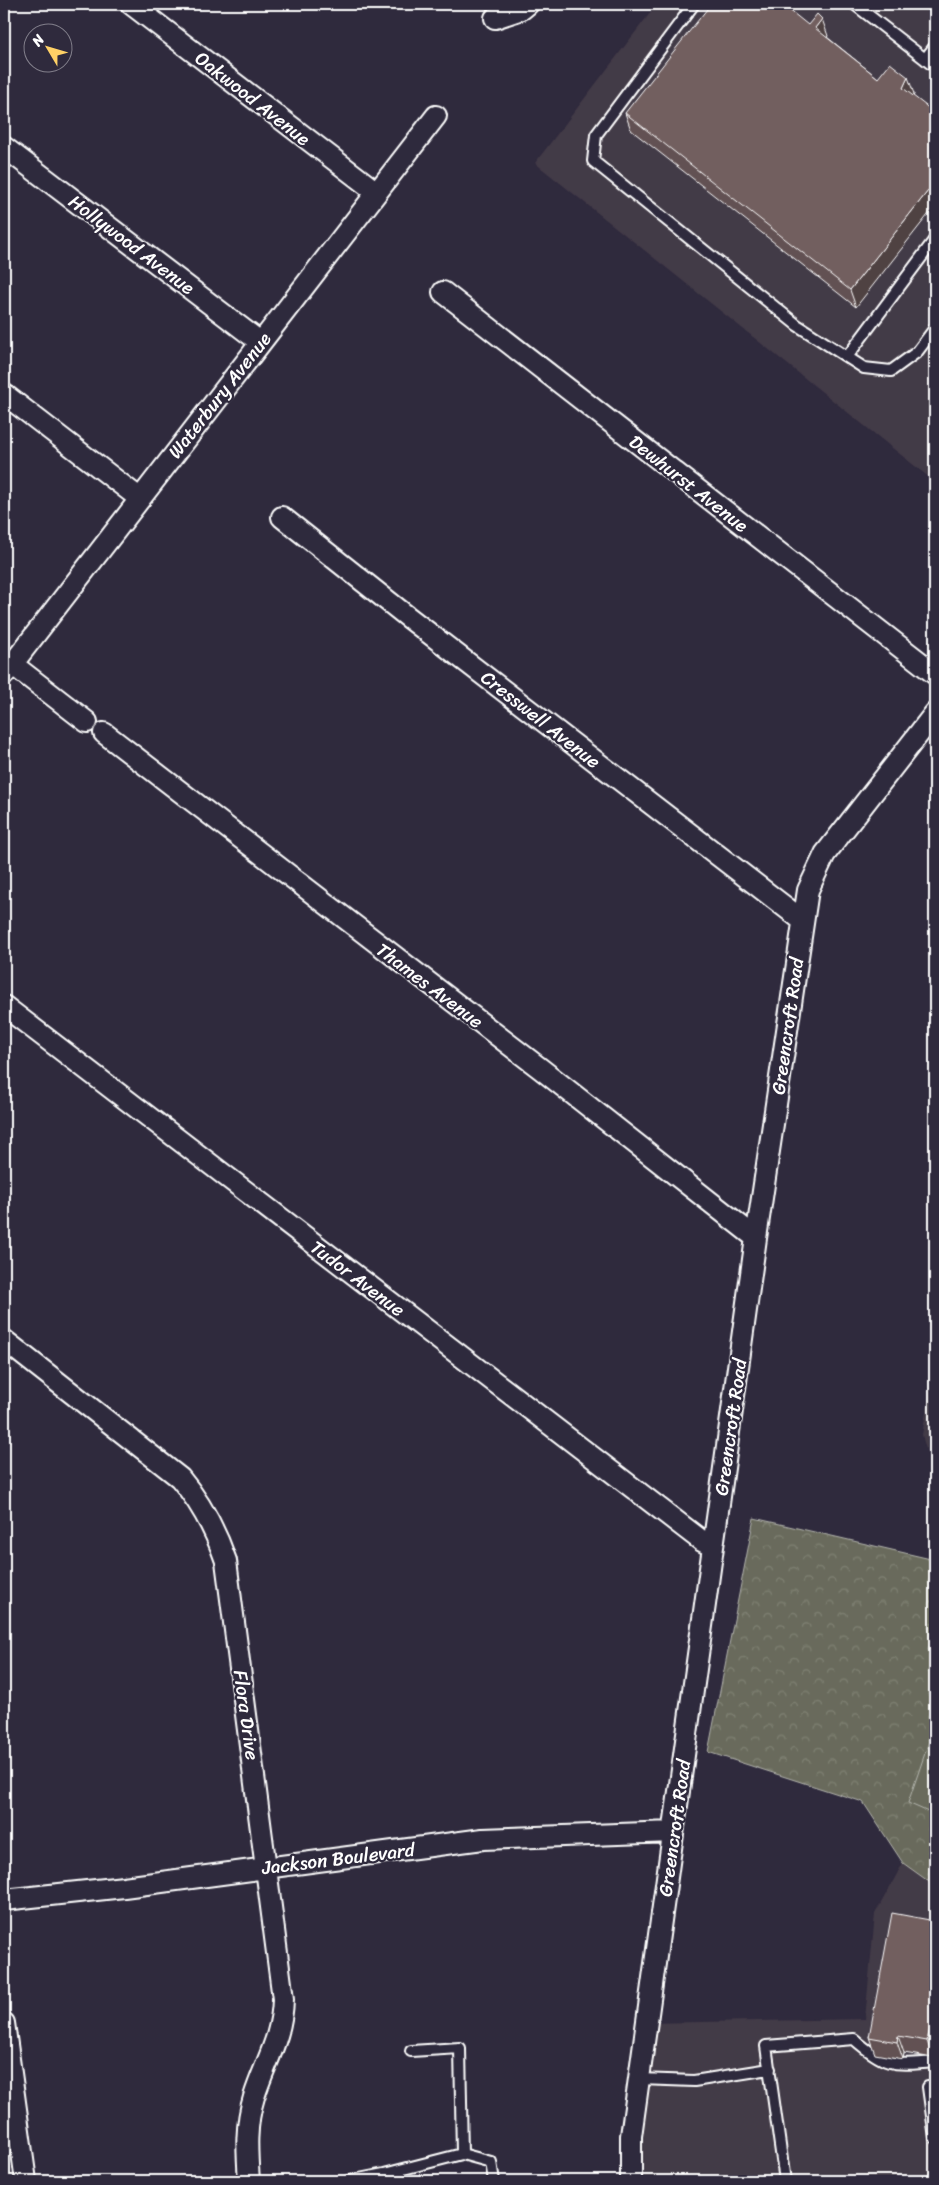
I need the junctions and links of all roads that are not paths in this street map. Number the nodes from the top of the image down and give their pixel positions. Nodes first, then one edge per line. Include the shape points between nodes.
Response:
1 (131, 4) edge
2 (528, 4) edge
3 (694, 4) edge
4 (854, 4) edge
5 (495, 18) dead end
6 (935, 46) edge
7 (925, 59) junction
8 (935, 68) edge
9 (436, 116) dead end
10 (4, 147) edge
11 (375, 191) junction
12 (935, 239) edge
13 (443, 292) dead end
14 (935, 328) edge
15 (260, 342) junction
16 (847, 357) junction
17 (4, 394) edge
18 (139, 498) junction
19 (282, 517) dead end
20 (9, 661) edge
21 (935, 674) edge
22 (935, 713) edge
23 (802, 920) junction
24 (4, 1006) edge
25 (756, 1238) junction
26 (4, 1340) edge
27 (713, 1547) junction
28 (673, 1832) junction
29 (267, 1867) junction
30 (4, 1900) edge
31 (4, 2023) edge
32 (411, 2051) dead end
33 (935, 2062) edge
34 (770, 2069) junction
35 (640, 2080) junction
36 (928, 2087) dead end
37 (935, 2138) edge
38 (462, 2154) junction
39 (26, 2181) edge
40 (250, 2181) edge
41 (349, 2181) edge
42 (494, 2181) edge
43 (631, 2181) edge
44 (785, 2181) edge

1 - 11 street, Oakwood Avenue
2 - 5 street
3 - 16 lane via 596,135 593,161 797,325
4 - 7 lane
6 - 7 lane
7 - 8 lane
9 - 11 street, Waterbury Avenue
10 - 15 street, Hollywood Avenue
11 - 15 street, Waterbury Avenue
12 - 16 lane
13 - 21 street, Dewhurst Avenue
14 - 16 lane via 917,352 891,371 864,368
15 - 18 street, Waterbury Avenue
17 - 18 street
18 - 20 street, Waterbury Avenue
19 - 23 street, Cresswell Avenue
20 - 25 street, Thames Avenue
22 - 23 street, Greencroft Road via 825,854 808,890
23 - 25 street, Greencroft Road
24 - 27 street, Tudor Avenue
25 - 27 street, Greencroft Road
26 - 29 street, Flora Drive via 175,1473 196,1497 216,1534 226,1561
27 - 28 street, Greencroft Road
28 - 29 street, Jackson Boulevard via 483,1839
28 - 35 street, Greencroft Road
29 - 30 street, Jackson Boulevard
29 - 40 street, Flora Drive via 283,2020 248,2119
31 - 39 street
32 - 38 lane via 460,2048
33 - 34 lane via 893,2065 874,2057 854,2039 766,2046
34 - 35 lane via 694,2081
34 - 44 lane
35 - 43 street, Greencroft Road via 631,2136
36 - 37 lane
38 - 41 lane
38 - 42 lane via 491,2162

